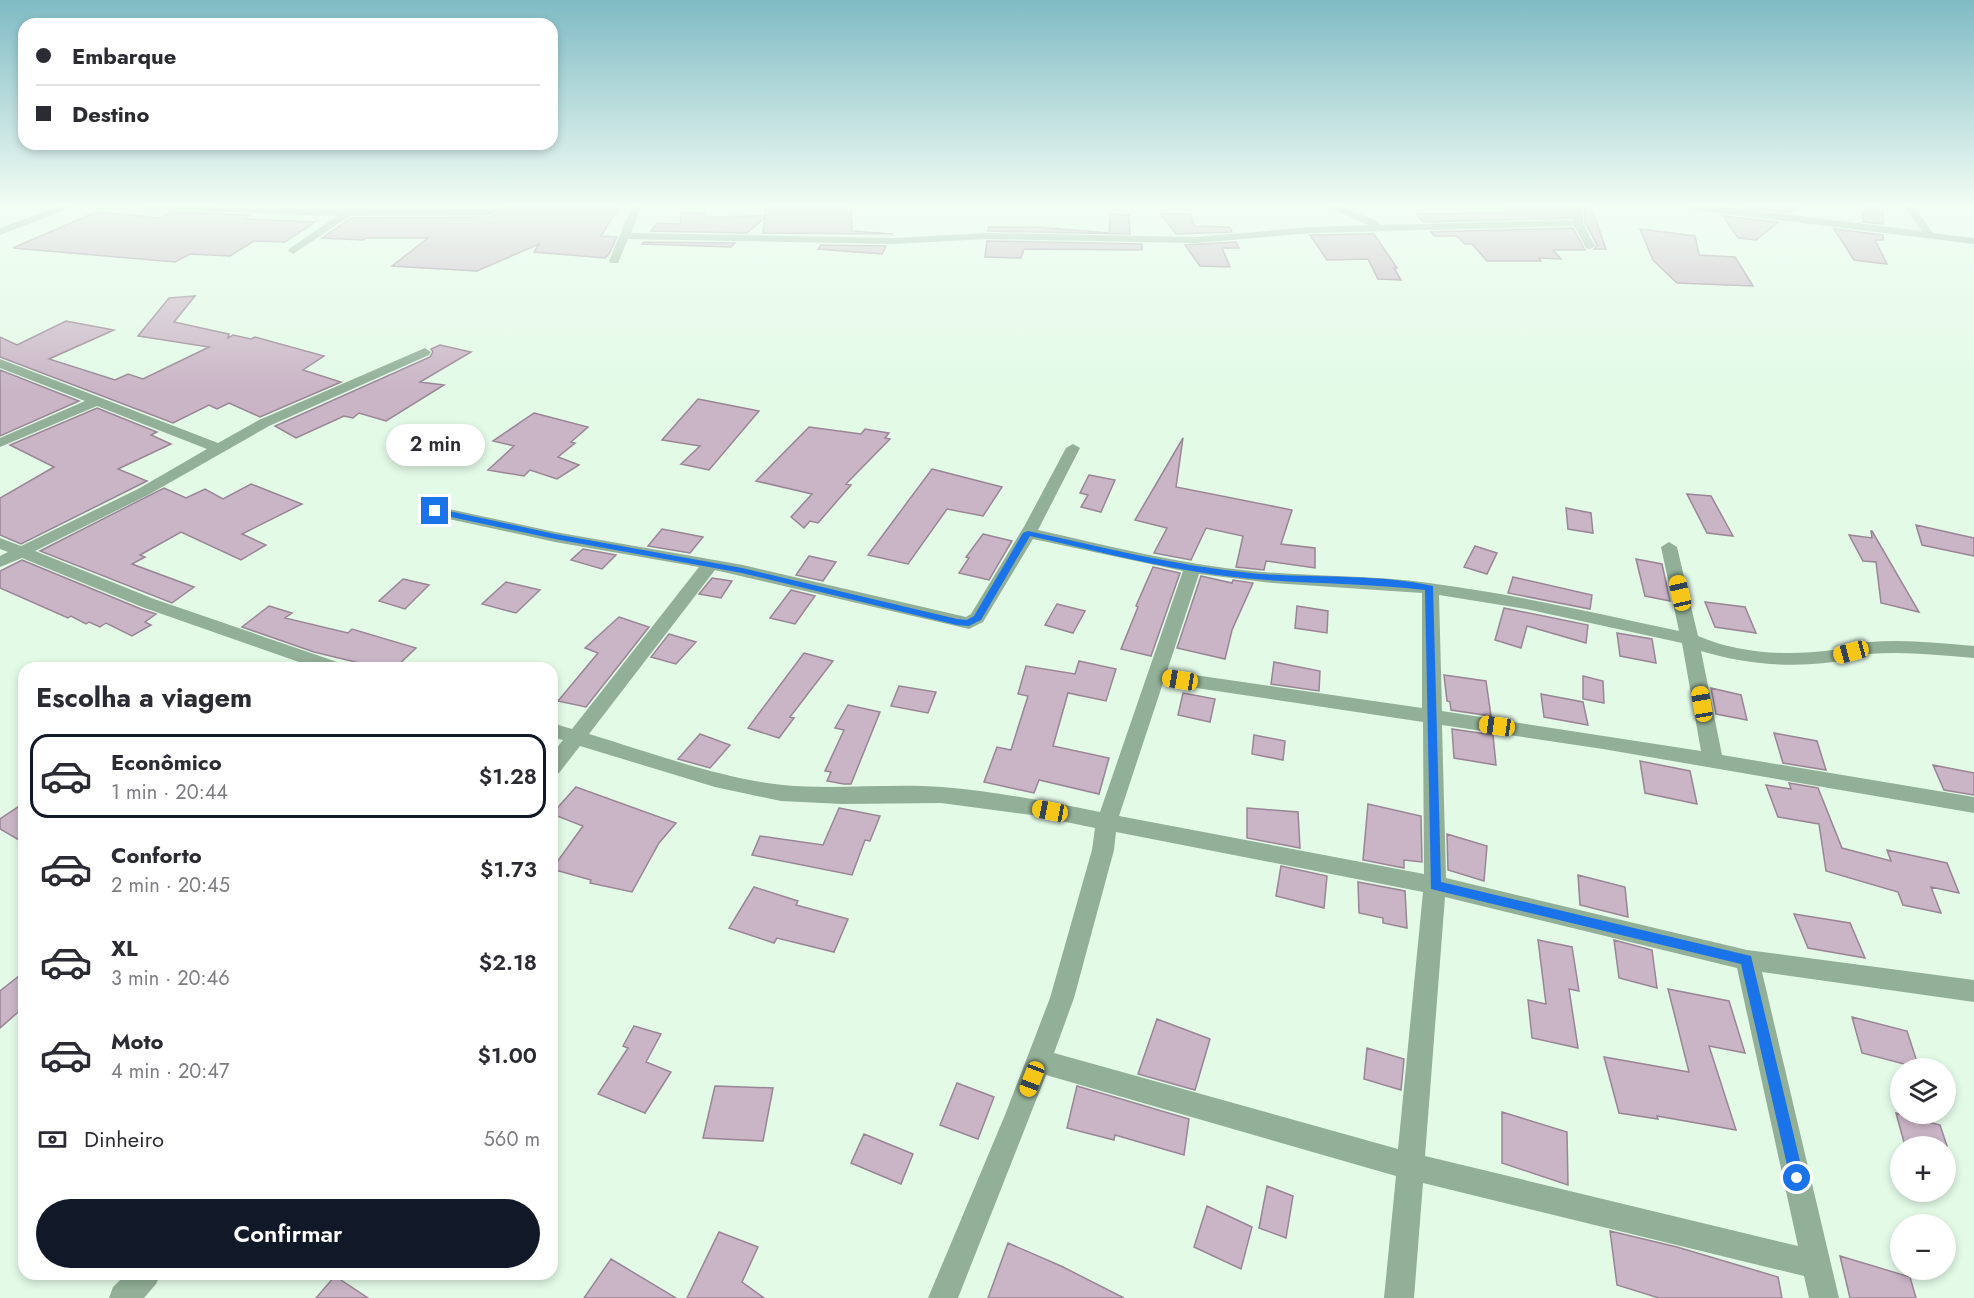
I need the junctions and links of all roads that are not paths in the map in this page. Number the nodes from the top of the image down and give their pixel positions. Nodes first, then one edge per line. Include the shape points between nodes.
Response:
1 (425, 352) dead end
2 (0, 363) edge
3 (97, 401) junction
4 (0, 443) edge
5 (1073, 448) dead end
6 (219, 449) junction
7 (435, 511) dead end
8 (1028, 533) junction
9 (0, 543) edge
10 (1669, 547) dead end
11 (22, 552) junction
12 (0, 562) edge
13 (710, 565) junction
14 (1192, 569) junction
15 (1430, 588) junction
16 (1690, 639) junction
17 (1974, 652) edge
18 (320, 662) edge
19 (1157, 676) junction
20 (1433, 717) junction
21 (558, 732) edge
22 (576, 736) junction
23 (558, 760) edge
24 (1713, 761) junction
25 (1974, 805) edge
26 (1107, 821) junction
27 (1435, 885) junction
28 (1747, 960) junction
29 (1974, 991) edge
30 (1038, 1061) junction
31 (1410, 1166) junction
32 (1816, 1265) junction
33 (140, 1280) edge
34 (124, 1298) edge
35 (944, 1298) edge
36 (1399, 1298) edge
37 (1824, 1298) edge

1 - 6 street via 264,423
2 - 3 street
3 - 4 street
3 - 6 street
5 - 8 street
6 - 11 street
7 - 13 street
8 - 13 street via 977,618 969,623
8 - 14 street
9 - 11 street
10 - 16 street
11 - 12 street
11 - 18 street via 148,603
13 - 22 street
14 - 15 street
14 - 19 street
15 - 16 street via 1540,606
15 - 20 street
16 - 17 street via 1705,647 1757,657 1803,659 1863,648 1899,647
16 - 24 street
19 - 20 street
19 - 26 street
20 - 24 street
20 - 27 street
21 - 22 street
22 - 23 street
22 - 26 street via 715,779 781,793 941,795
24 - 25 street
26 - 27 street
26 - 30 street via 1104,850 1065,987
27 - 28 street
27 - 31 street
28 - 29 street
28 - 32 street
30 - 31 street
30 - 35 street
31 - 32 street
31 - 36 street
32 - 37 street
33 - 34 street

